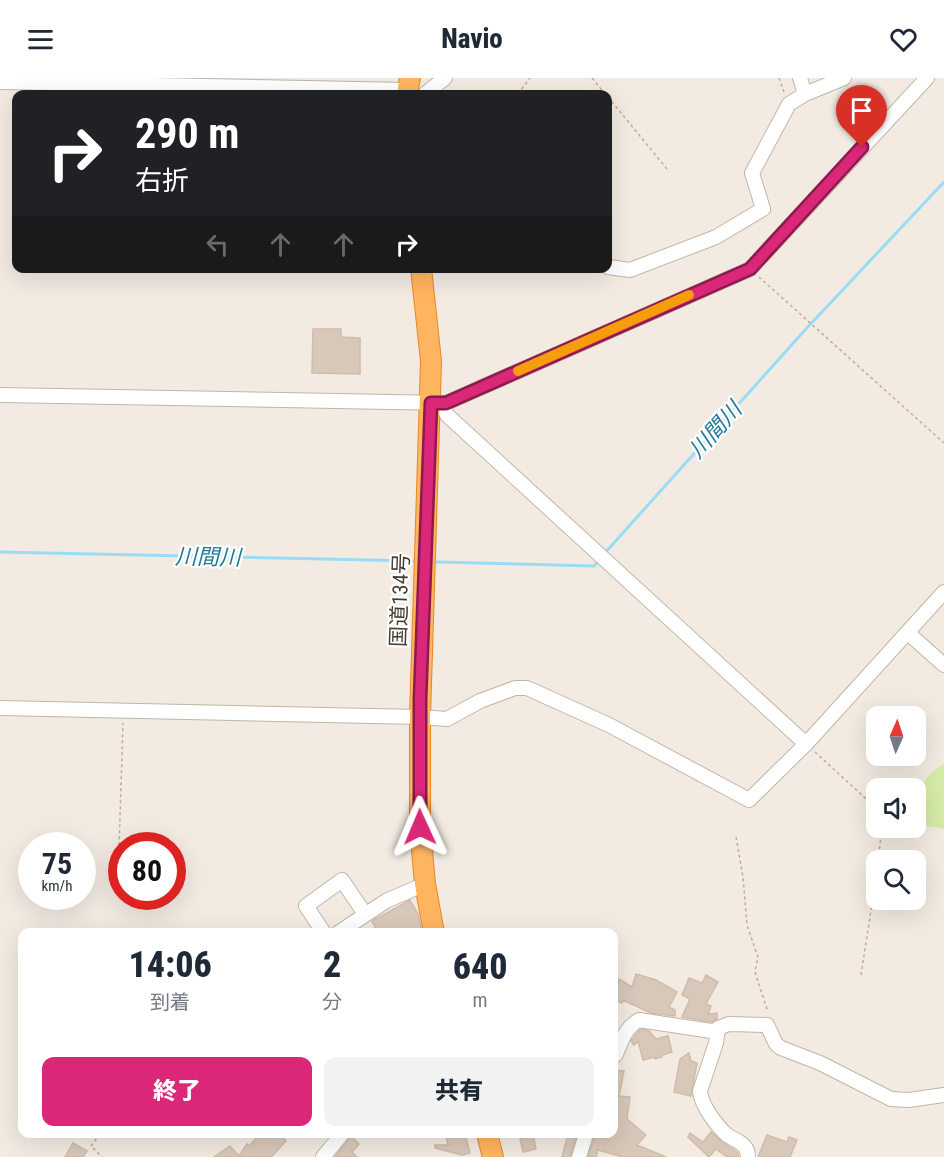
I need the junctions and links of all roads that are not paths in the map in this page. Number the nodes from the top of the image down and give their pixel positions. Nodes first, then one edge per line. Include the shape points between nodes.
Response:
1 (445, 78) edge
2 (800, 78) edge
3 (844, 78) edge
4 (927, 78) edge
5 (0, 82) edge
6 (412, 89) edge
7 (806, 94) junction
8 (612, 268) edge
9 (422, 273) edge
10 (0, 395) edge
11 (436, 403) junction
12 (944, 592) edge
13 (908, 633) junction
14 (944, 665) edge
15 (0, 708) edge
16 (420, 717) junction
17 (806, 744) junction
18 (425, 884) junction
19 (365, 914) junction
20 (321, 928) edge
21 (345, 928) edge
22 (433, 928) edge
23 (718, 1032) junction
24 (618, 1049) edge
25 (944, 1095) edge
26 (339, 1138) edge
27 (488, 1138) edge
28 (585, 1138) edge
29 (322, 1157) edge
30 (493, 1157) edge
31 (579, 1157) edge
32 (748, 1157) edge

1 - 6 street
2 - 7 street
3 - 7 street
4 - 11 street via 750,269
5 - 6 street
7 - 8 street via 789,104 752,173 762,209 716,237 630,270
9 - 11 highway, 国道134号
10 - 11 street
11 - 16 highway, 国道134号
11 - 17 street
12 - 13 street
13 - 14 street
13 - 17 street
15 - 16 street
16 - 17 street via 447,719 480,701 515,688 527,688 609,725 749,800
16 - 18 highway, 国道134号 via 420,827
18 - 19 street
18 - 22 highway, 国道134号
19 - 20 street via 342,880 306,906
19 - 21 street
23 - 24 street via 639,1020 625,1031
23 - 25 street via 718,1028 729,1024 767,1025 781,1048 820,1063 891,1100
23 - 32 street via 700,1097 727,1135 745,1145
26 - 29 street
27 - 30 highway
28 - 31 street

